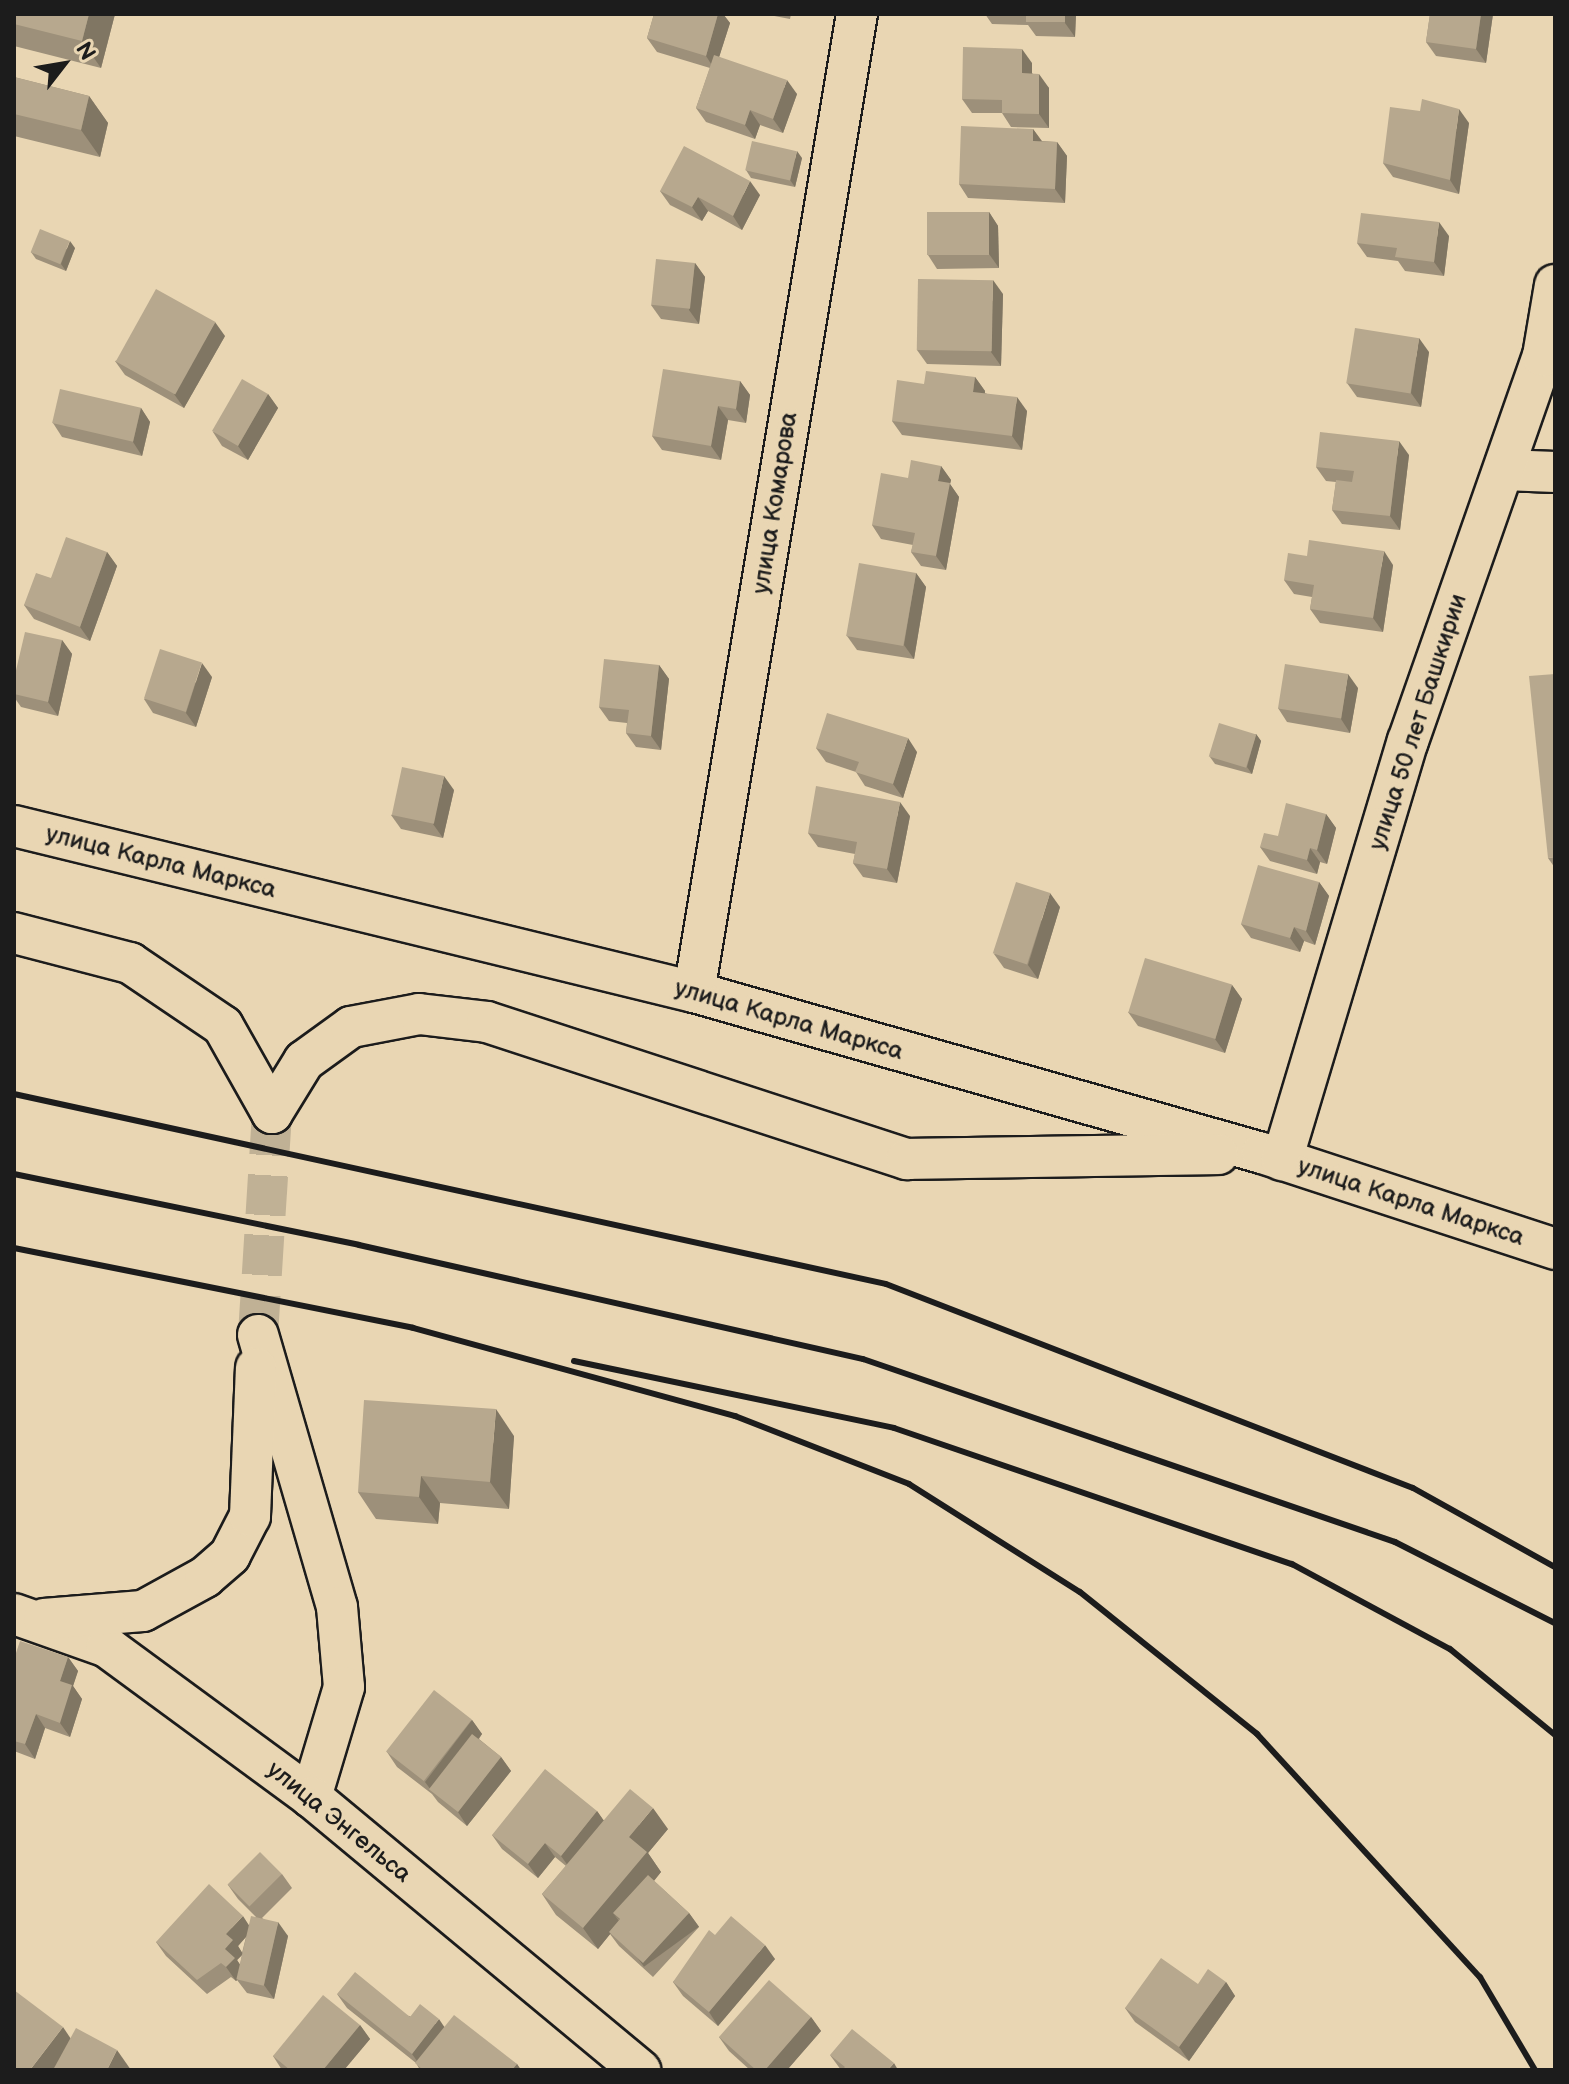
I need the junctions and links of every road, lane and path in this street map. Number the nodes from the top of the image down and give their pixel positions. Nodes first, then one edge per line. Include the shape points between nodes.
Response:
1 (857, 14) edge
2 (1555, 285) edge
3 (1504, 470) junction
4 (1555, 472) edge
5 (14, 826) edge
6 (14, 933) edge
7 (694, 992) junction
8 (1272, 1156) junction
9 (1555, 1249) edge
10 (23, 1617) edge
11 (311, 1797) junction
12 (640, 2070) edge

1 - 7 street, улица Комарова
2 - 3 street, улица 50 лет Башкирии via 1543,356
3 - 4 street
3 - 8 street, улица 50 лет Башкирии via 1408,741
5 - 7 street, улица Карла Маркса
6 - 8 street via 130,963 223,1026 272,1113 304,1061 351,1027 419,1014 487,1022 907,1159
7 - 8 street, улица Карла Маркса
8 - 9 street, улица Карла Маркса
10 - 11 street, улица Энгельса via 107,1647
10 - 11 street via 143,1611 205,1577 230,1555 250,1516 258,1335 337,1607 344,1687
11 - 12 street, улица Энгельса

